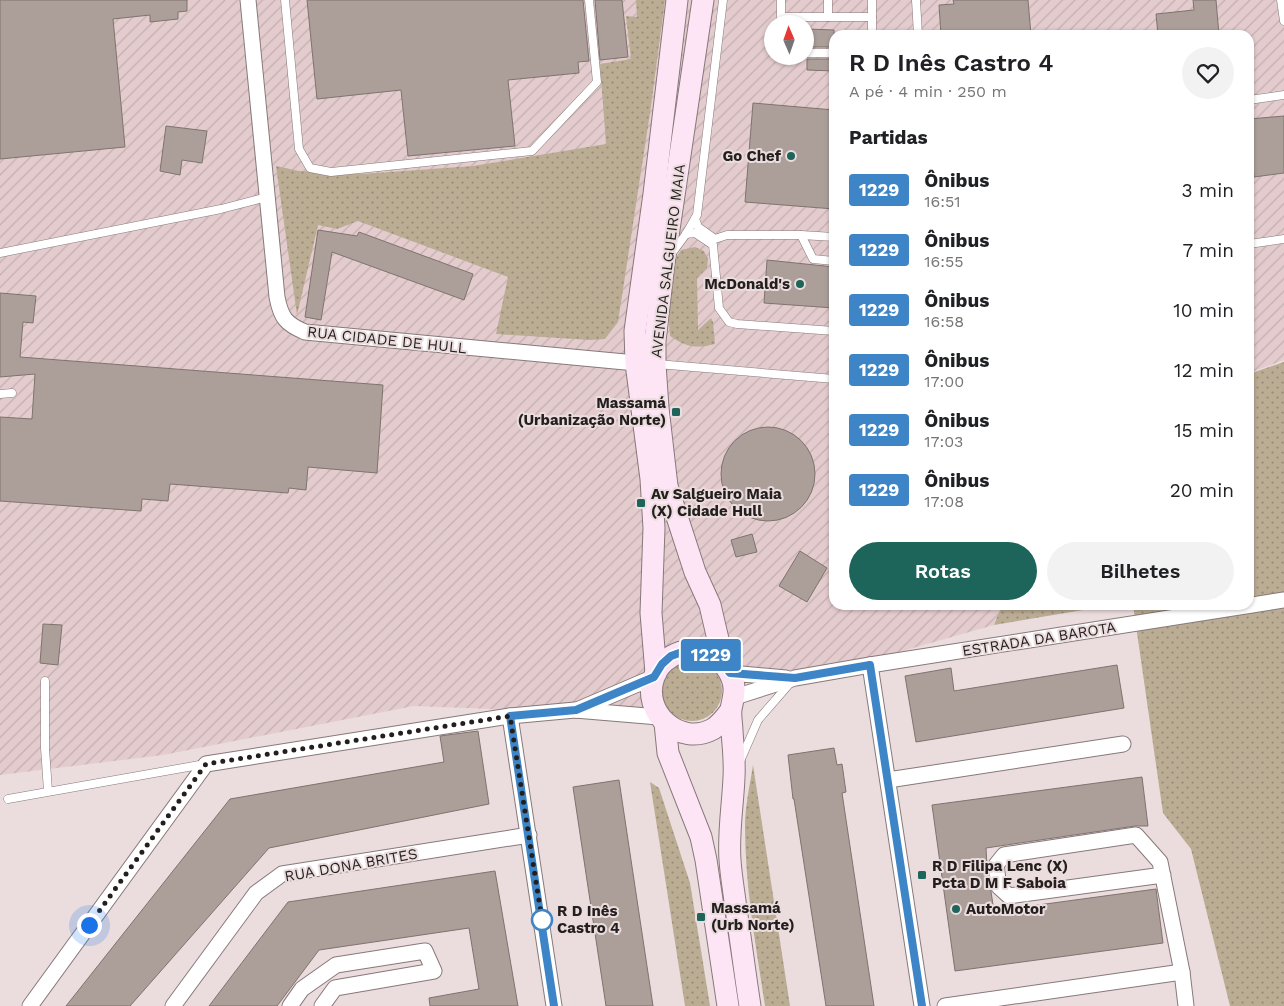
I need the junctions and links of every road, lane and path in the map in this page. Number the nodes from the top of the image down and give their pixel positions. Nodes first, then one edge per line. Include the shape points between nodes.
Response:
1 (248, 0) edge
2 (285, 0) edge
3 (590, 0) edge
4 (677, 0) edge
5 (703, 0) edge
6 (724, 0) edge
7 (781, 0) edge
8 (828, 0) edge
9 (872, 0) edge
10 (916, 0) edge
11 (1281, 0) edge
12 (781, 15) edge
13 (828, 17) junction
14 (872, 17) junction
15 (814, 18) edge
16 (1284, 21) edge
17 (872, 30) edge
18 (918, 30) edge
19 (814, 53) edge
20 (829, 53) edge
21 (1284, 95) edge
22 (1254, 99) edge
23 (267, 197) junction
24 (695, 219) junction
25 (686, 234) junction
26 (801, 235) junction
27 (829, 237) edge
28 (1284, 239) edge
29 (1254, 243) edge
30 (0, 253) edge
31 (829, 261) edge
32 (664, 263) junction
33 (829, 331) edge
34 (646, 364) junction
35 (829, 379) edge
36 (12, 393) dead end
37 (0, 394) edge
38 (1284, 600) edge
39 (1254, 605) edge
40 (1220, 610) edge
41 (870, 665) junction
42 (727, 669) junction
43 (655, 675) junction
44 (795, 678) junction
45 (45, 681) dead end
46 (733, 704) junction
47 (576, 710) junction
48 (510, 716) junction
49 (662, 720) junction
50 (1123, 744) dead end
51 (206, 764) junction
52 (734, 775) junction
53 (888, 780) junction
54 (48, 791) junction
55 (8, 798) dead end
56 (529, 835) junction
57 (1163, 875) junction
58 (1182, 972) junction
59 (30, 1006) edge
60 (173, 1006) edge
61 (290, 1006) edge
62 (322, 1006) edge
63 (554, 1006) edge
64 (728, 1006) edge
65 (750, 1006) edge
66 (922, 1006) edge
67 (945, 1006) edge
68 (1186, 1006) edge

1 - 23 street, RUA CIDADE DE HULL
2 - 3 lane via 299,149 310,168 331,172 532,151 597,82
4 - 34 street, AVENIDA SALGUEIRO MAIA via 635,331
5 - 32 street, AVENIDA SALGUEIRO MAIA
6 - 24 lane
7 - 12 lane
8 - 13 lane
9 - 14 lane
10 - 18 lane
11 - 16 lane
13 - 14 lane
13 - 15 lane
14 - 17 lane
19 - 20 lane
21 - 22 lane
23 - 30 lane
23 - 34 street, RUA CIDADE DE HULL via 279,309 293,327 305,332
24 - 25 lane
24 - 26 lane via 698,227 715,239 727,235
25 - 32 lane
25 - 33 lane via 695,233 713,245 719,308 729,322
26 - 27 lane
26 - 31 lane via 813,260
28 - 29 lane
32 - 34 street, AVENIDA SALGUEIRO MAIA via 655,342
34 - 35 lane
34 - 42 street, AVENIDA SALGUEIRO MAIA via 658,408 667,486 710,605
34 - 43 street, AVENIDA SALGUEIRO MAIA via 654,518 651,613
36 - 37 lane
38 - 39 street, ESTRADA DA BAROTA
40 - 41 street, ESTRADA DA BAROTA
41 - 44 street, ESTRADA DA BAROTA
41 - 53 street
42 - 43 street via 716,657 693,650 667,660
42 - 44 street, ESTRADA DA BAROTA
42 - 46 street, AVENIDA SALGUEIRO MAIA via 734,685
43 - 47 street
43 - 49 street, AVENIDA SALGUEIRO MAIA via 652,698
44 - 46 street, ESTRADA DA BAROTA
44 - 52 lane via 758,720
45 - 54 lane
46 - 49 street via 724,720 714,729 701,733 688,734 676,730
46 - 52 street, AVENIDA SALGUEIRO MAIA
47 - 48 street
47 - 49 street
48 - 51 street
48 - 56 street
49 - 64 street, AVENIDA SALGUEIRO MAIA via 668,753 702,844
50 - 53 street
51 - 54 lane
51 - 59 street
52 - 65 street, AVENIDA SALGUEIRO MAIA via 730,860
53 - 66 street
54 - 55 lane
56 - 60 street, RUA DONA BRITES via 282,874 256,893
56 - 63 street
57 - 57 street via 1160,862 1136,835 1004,855 996,865 999,887 1009,896
57 - 58 street
58 - 67 street
58 - 68 street
61 - 62 street via 302,989 336,965 425,951 434,971 335,988

